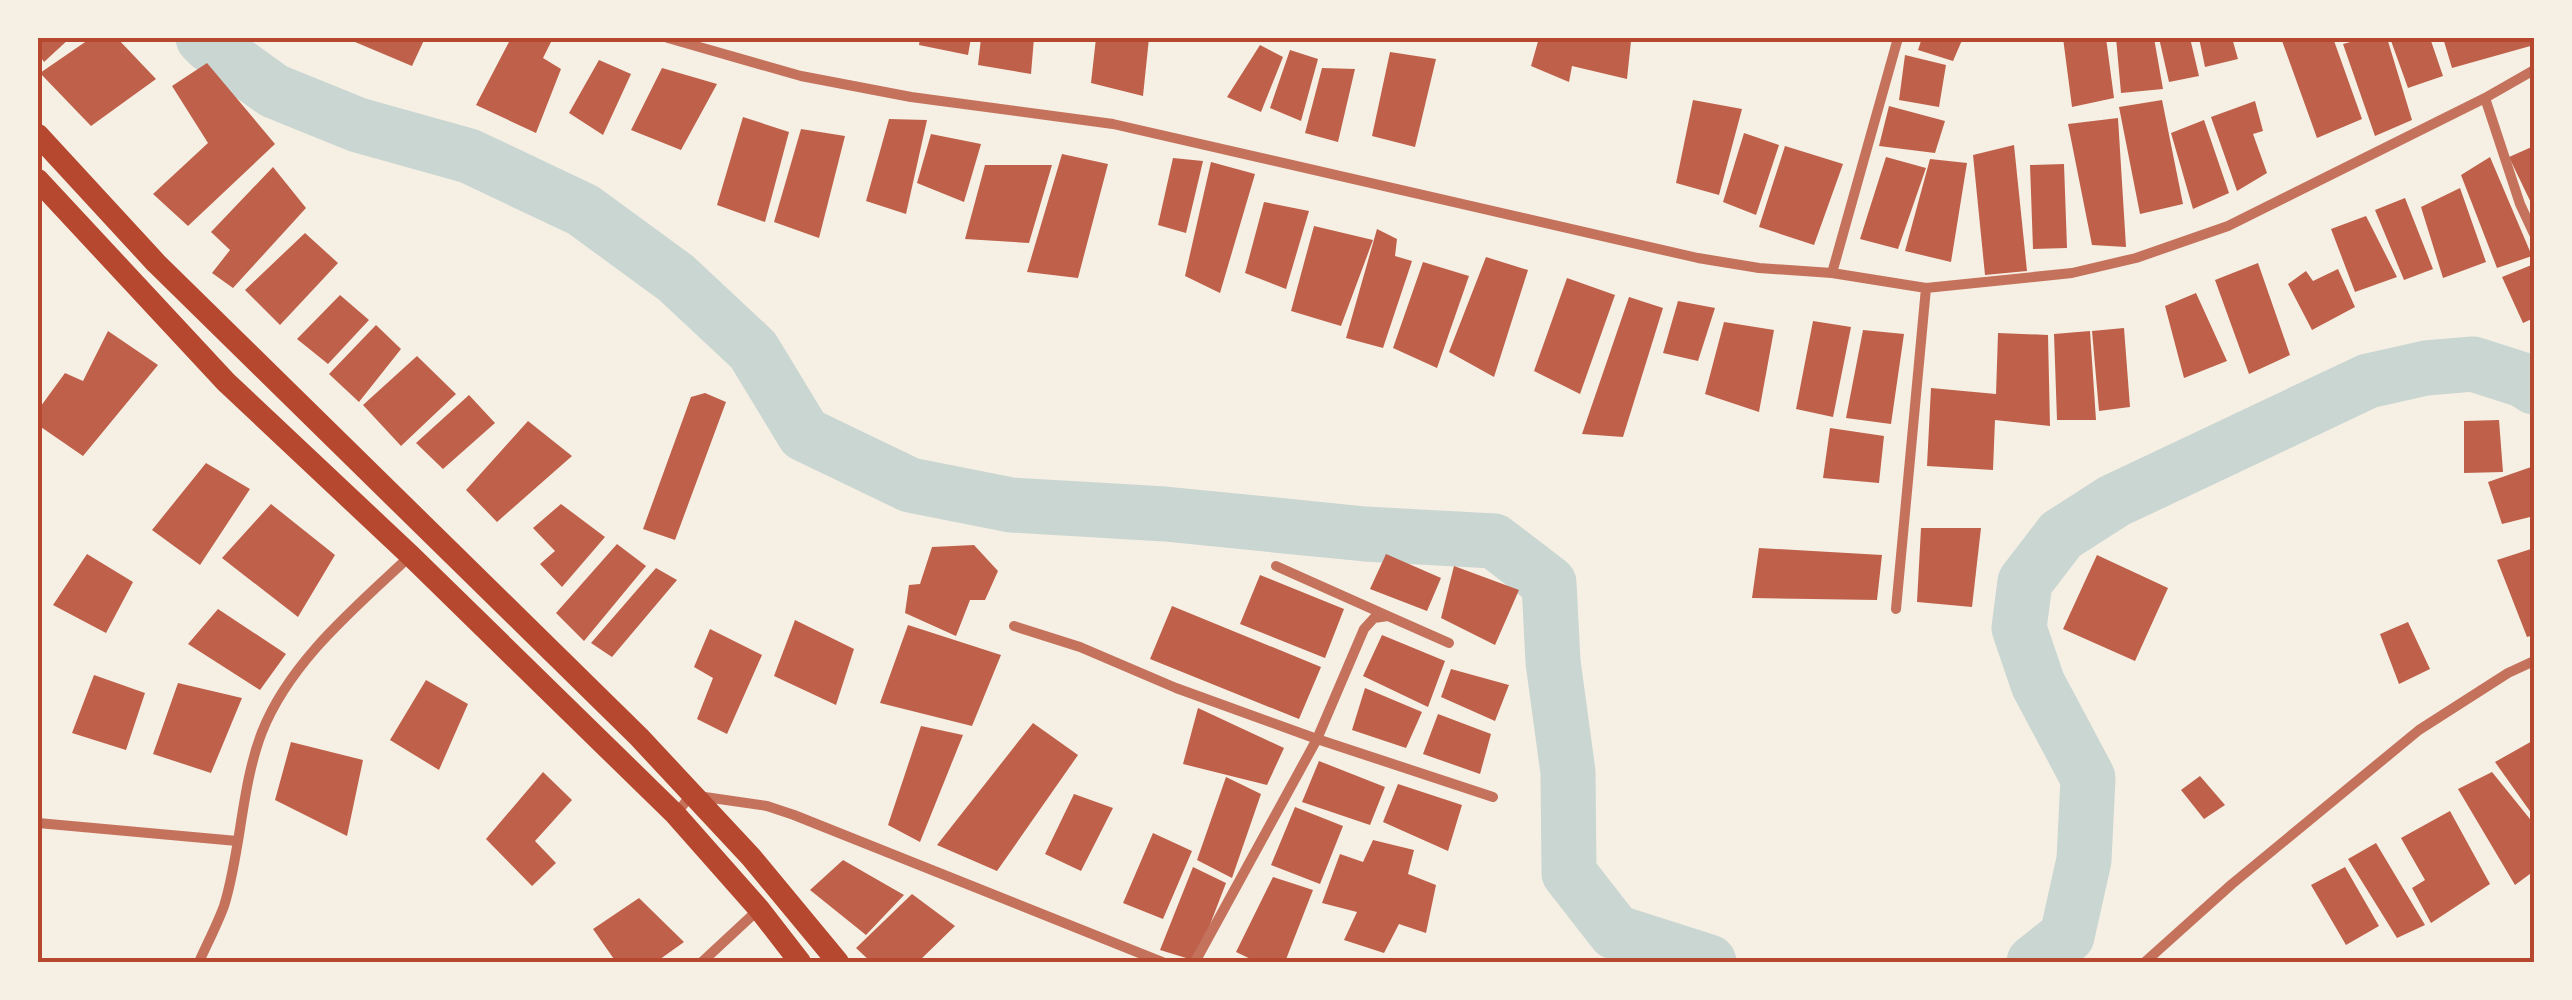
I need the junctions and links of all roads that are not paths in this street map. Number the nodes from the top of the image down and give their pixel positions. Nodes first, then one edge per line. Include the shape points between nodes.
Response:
1 (668, 38) edge
2 (1898, 38) edge
3 (2534, 70) edge
4 (2485, 98) junction
5 (38, 136) edge
6 (38, 180) edge
7 (2534, 234) edge
8 (1832, 273) junction
9 (1926, 288) junction
10 (411, 556) junction
11 (1276, 566) dead end
12 (1896, 609) dead end
13 (1388, 616) junction
14 (1014, 626) dead end
15 (1449, 642) dead end
16 (2534, 660) edge
17 (1317, 739) junction
18 (690, 795) junction
19 (1493, 797) dead end
20 (675, 814) junction
21 (38, 823) edge
22 (237, 841) junction
23 (759, 909) junction
24 (199, 962) edge
25 (702, 962) edge
26 (800, 962) edge
27 (838, 962) edge
28 (1162, 962) edge
29 (1195, 962) edge
30 (2145, 962) edge

1 - 8 street via 801,76 1113,124 1698,258
2 - 8 street
3 - 4 street
4 - 7 street
4 - 9 street via 2228,226 2136,258 2072,273
5 - 18 highway via 156,263 639,737
6 - 10 highway via 226,382
8 - 9 street
9 - 12 street
10 - 20 highway
10 - 22 street via 328,633 278,700 261,734
11 - 13 street
13 - 15 street
13 - 17 street via 1364,629
14 - 17 street
16 - 30 street via 2418,730
17 - 19 street
17 - 29 street
18 - 20 street
18 - 27 highway via 751,856
18 - 28 street via 794,815
20 - 23 highway
21 - 22 street
22 - 24 street via 224,905
23 - 25 street
23 - 26 highway

